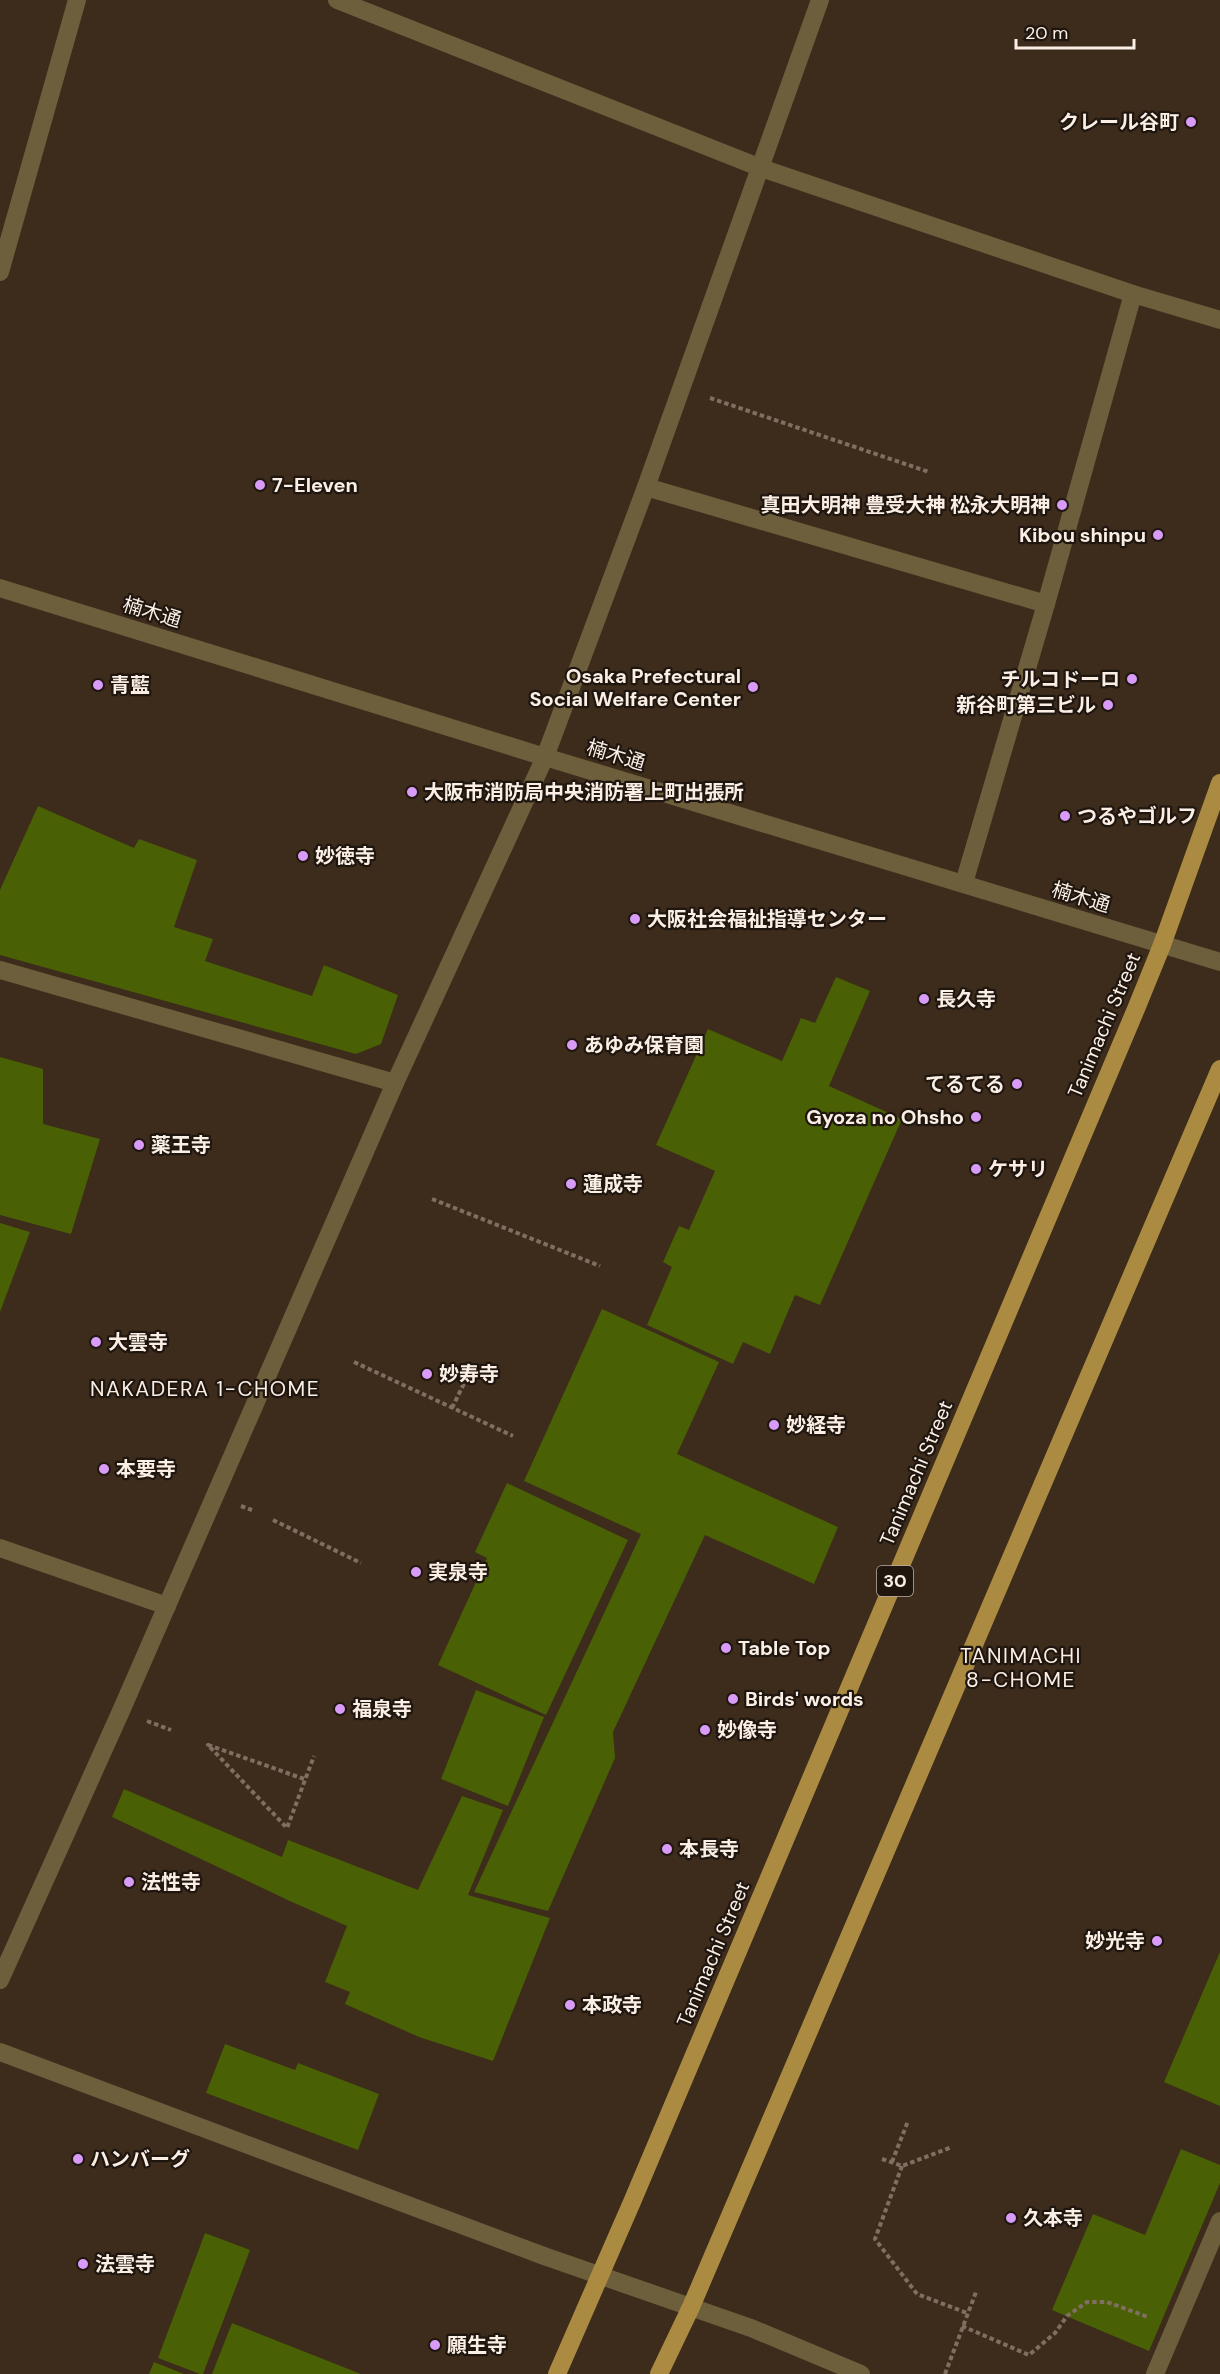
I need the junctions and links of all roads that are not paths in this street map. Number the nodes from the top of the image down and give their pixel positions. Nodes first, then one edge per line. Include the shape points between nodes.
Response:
1 (77, 0) edge
2 (337, 0) edge
3 (820, 0) edge
4 (761, 168) junction
5 (0, 272) edge
6 (1133, 294) junction
7 (1220, 320) edge
8 (646, 487) junction
9 (0, 588) edge
10 (1046, 603) junction
11 (545, 757) junction
12 (1220, 783) edge
13 (964, 883) junction
14 (1162, 945) junction
15 (1220, 962) edge
16 (0, 970) edge
17 (1220, 1069) edge
18 (395, 1083) junction
19 (0, 1548) edge
20 (167, 1606) junction
21 (0, 1980) edge
22 (0, 2052) edge
23 (1220, 2221) edge
24 (601, 2276) junction
25 (691, 2307) junction
26 (556, 2374) edge
27 (659, 2374) edge
28 (861, 2374) edge
29 (1155, 2374) edge

1 - 5 street
2 - 4 street
3 - 4 street
4 - 6 street
4 - 8 street
6 - 7 street
6 - 10 street
8 - 10 street
8 - 11 street
9 - 11 street, 楠木通
10 - 13 street
11 - 13 street, 楠木通
11 - 18 street
12 - 14 main road, Tanimachi Street / 30
13 - 14 street, 楠木通
14 - 15 street, 楠木通
14 - 24 main road, Tanimachi Street / 30
16 - 18 street
17 - 25 main road
18 - 20 street
19 - 20 street
20 - 21 street
22 - 24 street
23 - 29 street
24 - 25 street
24 - 26 main road, Tanimachi Street / 30
25 - 27 main road
25 - 28 street

